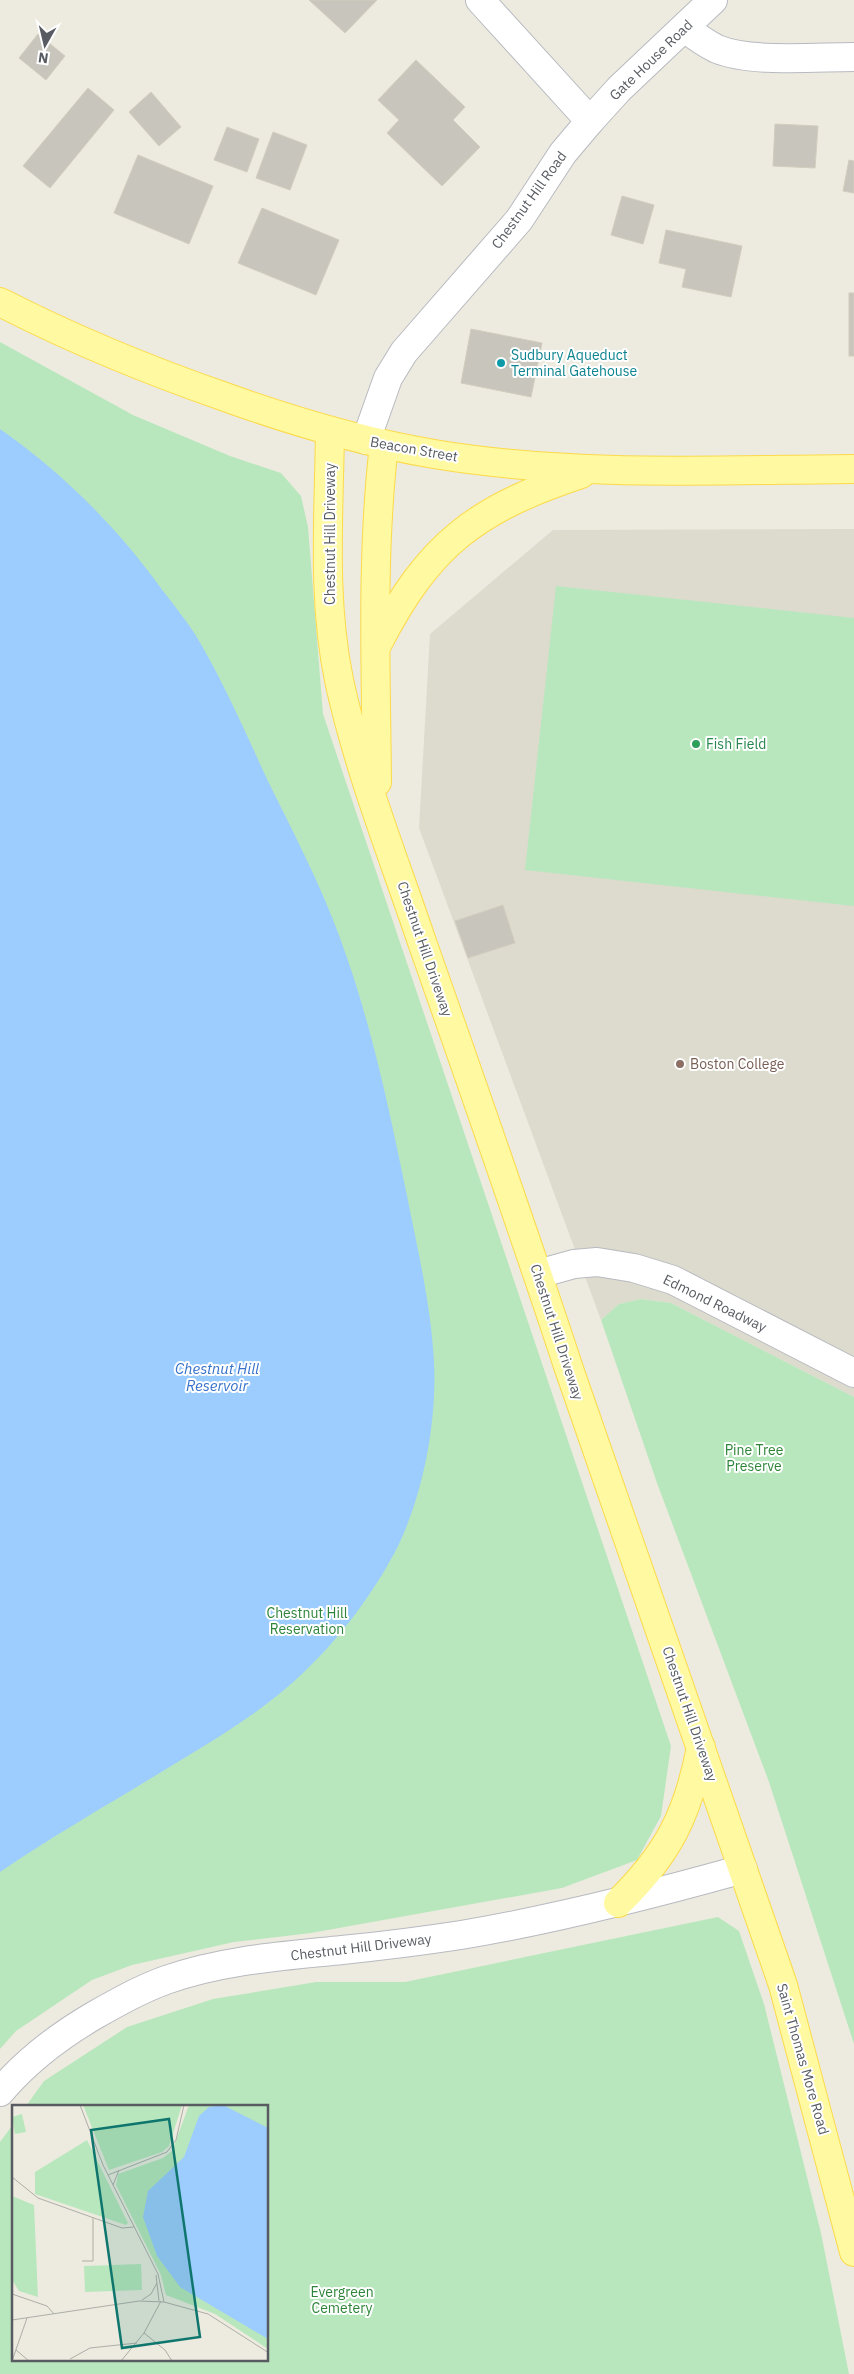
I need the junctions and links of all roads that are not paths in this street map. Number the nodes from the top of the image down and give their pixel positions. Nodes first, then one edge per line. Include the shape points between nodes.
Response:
1 (480, 0) edge
2 (713, 0) edge
3 (685, 28) junction
4 (854, 57) edge
5 (590, 121) junction
6 (0, 302) edge
7 (330, 431) junction
8 (375, 442) junction
9 (854, 469) edge
10 (595, 470) junction
11 (376, 646) junction
12 (377, 811) junction
13 (538, 1274) junction
14 (854, 1373) edge
15 (701, 1745) junction
16 (744, 1869) junction
17 (618, 1903) junction
18 (0, 2092) edge
19 (854, 2252) edge

1 - 5 street
2 - 3 street, Gate House Road
3 - 4 street via 719,50 741,55
3 - 5 street, Gate House Road via 626,82
5 - 8 street, Chestnut Hill Road via 518,220 404,352 388,378
6 - 7 main road, Beacon Street via 102,351 169,378
7 - 8 main road, Beacon Street
7 - 12 main road, Chestnut Hill Driveway via 327,574 331,629 341,688
8 - 10 main road, Beacon Street via 434,454
8 - 11 main road, Chestnut Hill Driveway via 378,496
9 - 10 main road, Beacon Street
10 - 11 main road via 517,498 483,516 455,537 429,562 409,588
11 - 12 main road, Chestnut Hill Driveway
12 - 13 main road, Chestnut Hill Driveway
13 - 14 street, Edmond Roadway via 574,1264 597,1262 642,1270 673,1280
13 - 15 main road, Chestnut Hill Driveway
15 - 16 main road, Chestnut Hill Driveway
15 - 17 main road via 687,1805 674,1834 651,1868
16 - 17 street, Chestnut Hill Driveway
16 - 19 main road, Saint Thomas More Road via 783,1985
17 - 18 street, Chestnut Hill Driveway via 459,1935 238,1962 167,1980 136,1992 44,2048

